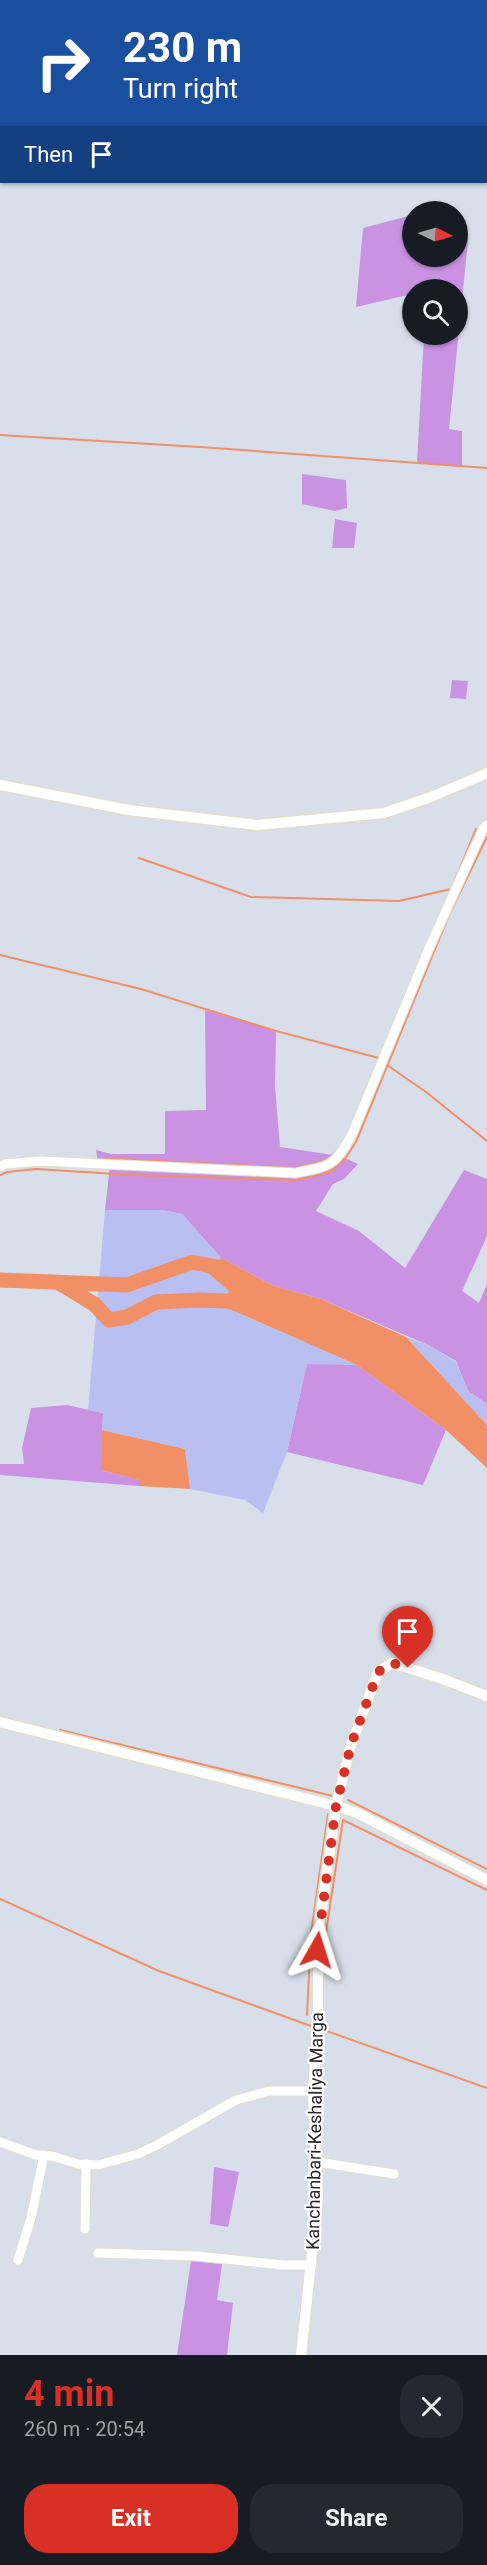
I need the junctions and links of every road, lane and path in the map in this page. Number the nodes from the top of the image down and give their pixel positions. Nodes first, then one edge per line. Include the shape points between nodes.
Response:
1 (487, 773) edge
2 (0, 785) edge
3 (487, 825) edge
4 (0, 1167) edge
5 (487, 1696) edge
6 (0, 1722) edge
7 (336, 1806) junction
8 (487, 1880) edge
9 (313, 2091) junction
10 (0, 2142) edge
11 (44, 2155) junction
12 (317, 2162) junction
13 (86, 2164) junction
14 (394, 2174) dead end
15 (85, 2229) dead end
16 (98, 2253) dead end
17 (18, 2260) dead end
18 (312, 2265) junction
19 (301, 2355) edge

1 - 2 street via 384,813 257,825 129,810
3 - 4 street via 430,946 353,1132 340,1156 327,1167 295,1173 40,1161
5 - 7 street, Kanchanbari-Keshaliya Marga via 392,1663 378,1672 351,1745
6 - 7 street
7 - 8 street
7 - 9 street, Kanchanbari-Keshaliya Marga via 318,1935
9 - 12 street, Kanchanbari-Keshaliya Marga
9 - 13 street via 269,2091 236,2100 138,2154 98,2165
10 - 11 street
11 - 13 street
11 - 17 street
12 - 14 street
12 - 18 street, Kanchanbari-Keshaliya Marga
13 - 15 street
16 - 18 street
18 - 19 street, Kanchanbari-Keshaliya Marga

